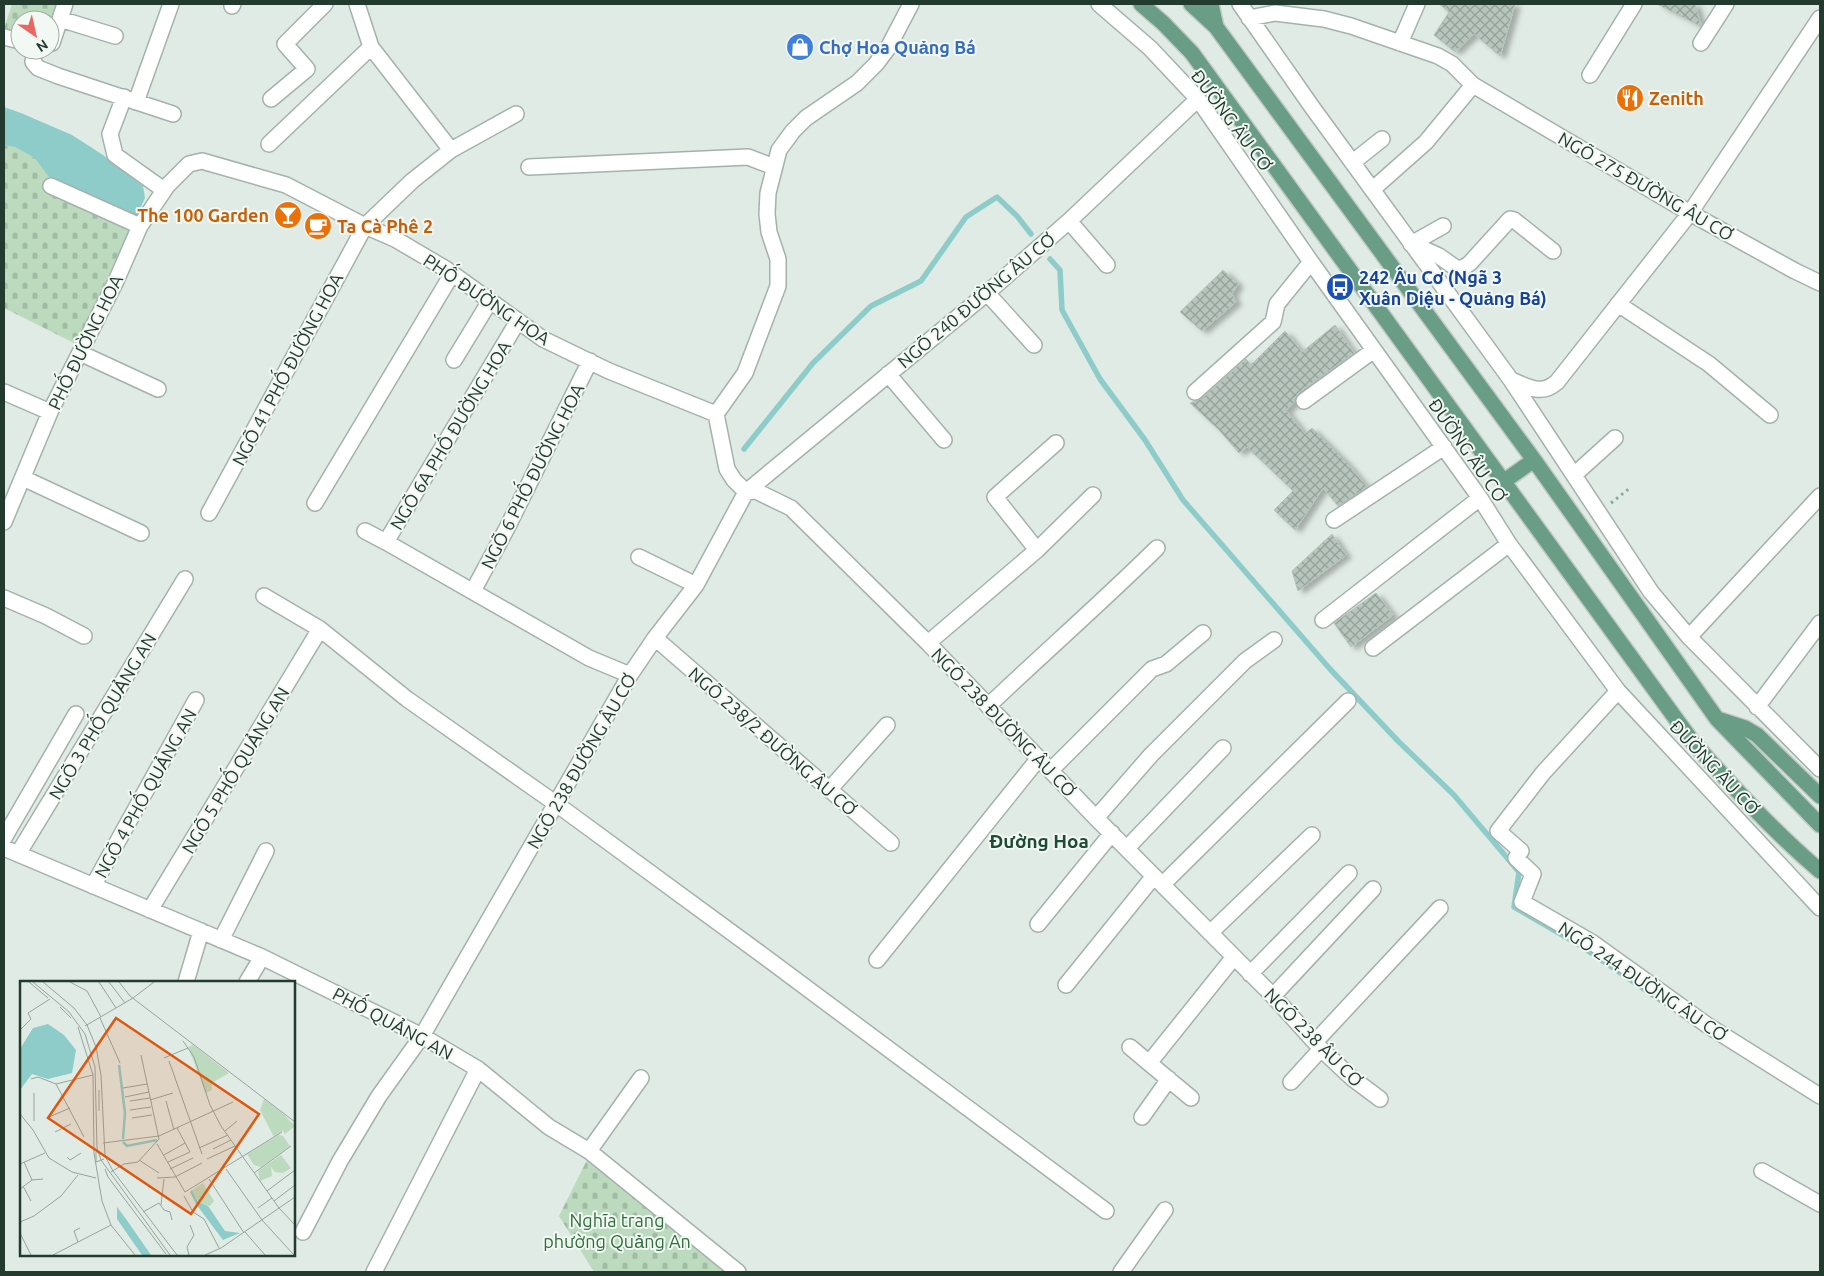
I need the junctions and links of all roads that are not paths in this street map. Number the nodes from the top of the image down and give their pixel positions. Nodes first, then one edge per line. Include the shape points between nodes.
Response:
1 (65, 4) edge
2 (171, 4) edge
3 (325, 4) edge
4 (357, 4) edge
5 (911, 4) edge
6 (1099, 4) edge
7 (1141, 4) edge
8 (1191, 4) edge
9 (1211, 4) edge
10 (1240, 4) edge
11 (1417, 4) edge
12 (1634, 4) edge
13 (1726, 4) edge
14 (1276, 8) edge
15 (1249, 18) junction
16 (1820, 18) edge
17 (60, 19) joint
18 (1216, 26) junction
19 (115, 36) dead end
20 (1400, 43) junction
21 (1701, 43) dead end
22 (372, 47) junction
23 (33, 60) edge
24 (1590, 75) dead end
25 (1473, 85) junction
26 (271, 99) dead end
27 (1198, 99) junction
28 (130, 100) junction
29 (173, 114) dead end
30 (516, 114) dead end
31 (1382, 139) dead end
32 (269, 144) dead end
33 (451, 150) junction
34 (1353, 162) junction
35 (530, 167) dead end
36 (774, 167) junction
37 (50, 186) dead end
38 (1373, 189) junction
39 (164, 190) junction
40 (1690, 213) junction
41 (1069, 221) junction
42 (140, 226) junction
43 (365, 226) junction
44 (1443, 226) dead end
45 (1411, 244) junction
46 (1553, 252) dead end
47 (1311, 262) junction
48 (1108, 265) dead end
49 (452, 274) junction
50 (1820, 283) edge
51 (987, 293) junction
52 (490, 301) junction
53 (1618, 304) junction
54 (518, 321) junction
55 (1034, 345) dead end
56 (1374, 350) junction
57 (80, 353) junction
58 (454, 360) dead end
59 (590, 361) junction
60 (888, 374) junction
61 (1512, 380) junction
62 (158, 389) dead end
63 (4, 392) edge
64 (1195, 392) dead end
65 (1304, 401) dead end
66 (50, 412) junction
67 (716, 414) junction
68 (1770, 414) dead end
69 (1615, 438) dead end
70 (944, 440) dead end
71 (1056, 442) dead end
72 (1444, 447) junction
73 (1534, 460) junction
74 (1574, 475) junction
75 (23, 478) junction
76 (1503, 482) junction
77 (746, 492) junction
78 (1093, 495) dead end
79 (1820, 496) edge
80 (1480, 498) junction
81 (316, 503) dead end
82 (209, 513) dead end
83 (1334, 520) dead end
84 (4, 522) edge
85 (365, 531) dead end
86 (141, 533) dead end
87 (386, 542) junction
88 (1509, 544) junction
89 (1157, 548) dead end
90 (1037, 550) junction
91 (640, 557) dead end
92 (185, 579) dead end
93 (696, 585) junction
94 (474, 591) junction
95 (264, 596) dead end
96 (4, 598) edge
97 (1323, 620) dead end
98 (1820, 623) edge
99 (320, 629) junction
100 (1203, 633) dead end
101 (84, 636) dead end
102 (1688, 637) junction
103 (655, 638) junction
104 (1274, 640) dead end
105 (928, 643) junction
106 (1373, 648) dead end
107 (630, 675) junction
108 (1618, 692) junction
109 (196, 700) dead end
110 (1348, 701) dead end
111 (988, 706) junction
112 (1757, 707) junction
113 (76, 714) dead end
114 (1717, 719) junction
115 (887, 725) dead end
116 (1223, 748) dead end
117 (1039, 758) junction
118 (1820, 769) edge
119 (1051, 770) junction
120 (829, 790) junction
121 (1820, 796) edge
122 (555, 803) junction
123 (1096, 818) junction
124 (1820, 825) edge
125 (1112, 834) junction
126 (1312, 835) dead end
127 (4, 838) edge
128 (891, 843) dead end
129 (4, 848) edge
130 (1127, 848) junction
131 (266, 850) dead end
132 (18, 854) junction
133 (1820, 871) edge
134 (1349, 873) dead end
135 (1159, 880) junction
136 (93, 886) junction
137 (1373, 889) dead end
138 (1440, 908) dead end
139 (1820, 908) edge
140 (150, 910) junction
141 (1038, 924) dead end
142 (201, 931) junction
143 (1210, 933) junction
144 (221, 940) junction
145 (262, 957) junction
146 (1234, 957) junction
147 (877, 960) dead end
148 (1250, 974) junction
149 (186, 981) edge
150 (248, 981) edge
151 (1066, 985) dead end
152 (1273, 996) junction
153 (422, 1036) junction
154 (1318, 1046) junction
155 (1130, 1047) dead end
156 (1150, 1063) junction
157 (478, 1069) junction
158 (641, 1078) dead end
159 (1169, 1079) junction
160 (1291, 1082) dead end
161 (1820, 1096) edge
162 (1191, 1098) dead end
163 (1380, 1099) dead end
164 (1142, 1117) dead end
165 (589, 1151) junction
166 (1762, 1172) dead end
167 (1820, 1204) edge
168 (1164, 1210) dead end
169 (1106, 1211) dead end
170 (303, 1232) dead end
171 (374, 1272) edge
172 (736, 1272) edge
173 (1121, 1272) edge

1 - 17 street
2 - 28 street
3 - 26 street via 285,44 307,69
4 - 22 street
5 - 36 street via 876,64 857,83 792,131 779,150
6 - 27 street, ĐƯỜNG ÂU CƠ via 1150,48
7 - 76 main road, ĐƯỜNG ÂU CƠ via 1192,53
8 - 18 main road, ĐƯỜNG ÂU CƠ
9 - 18 main road
10 - 15 street
11 - 20 street
12 - 24 street
13 - 21 street
14 - 15 street
14 - 20 street, NGÕ 275 ĐƯỜNG ÂU CƠ via 1351,26
15 - 34 street
16 - 40 street
17 - 19 street
18 - 73 main road, ĐƯỜNG ÂU CƠ
20 - 25 street, NGÕ 275 ĐƯỜNG ÂU CƠ via 1452,64
22 - 32 street
22 - 33 street
23 - 28 street via 38,68
25 - 38 street via 1426,142
25 - 40 street, NGÕ 275 ĐƯỜNG ÂU CƠ
27 - 41 street, NGÕ 240 ĐƯỜNG ÂU CƠ
27 - 47 street, ĐƯỜNG ÂU CƠ
28 - 29 street
28 - 39 street via 110,134 115,154
30 - 33 street, NGÕ 41 PHỐ ĐƯỜNG HOA
31 - 34 street
33 - 43 street, NGÕ 41 PHỐ ĐƯỜNG HOA via 412,181
34 - 38 street
35 - 36 street via 748,157
36 - 67 street via 767,214 778,259 778,286 744,373
37 - 42 street
38 - 45 street
39 - 42 street, PHỐ ĐƯỜNG HOA
39 - 43 street, PHỐ ĐƯỜNG HOA via 189,164 202,161 286,184
40 - 50 street, NGÕ 275 ĐƯỜNG ÂU CƠ
40 - 53 street
41 - 48 street
41 - 51 street, NGÕ 240 ĐƯỜNG ÂU CƠ
42 - 57 street, PHỐ ĐƯỜNG HOA
43 - 49 street, PHỐ ĐƯỜNG HOA via 395,239
43 - 82 street, NGÕ 41 PHỐ ĐƯỜNG HOA
44 - 45 street
45 - 46 street via 1456,268 1463,268 1510,219
45 - 61 street
47 - 56 street, ĐƯỜNG ÂU CƠ
47 - 64 street via 1277,304 1273,322
49 - 52 street, PHỐ ĐƯỜNG HOA
49 - 81 street
51 - 55 street
51 - 60 street, NGÕ 240 ĐƯỜNG ÂU CƠ
52 - 54 street, PHỐ ĐƯỜNG HOA
52 - 58 street
53 - 61 street via 1549,389 1536,390
53 - 68 street via 1709,364
54 - 59 street, PHỐ ĐƯỜNG HOA via 543,338
54 - 87 street, NGÕ 6A PHỐ ĐƯỜNG HOA
56 - 65 street
56 - 72 street, ĐƯỜNG ÂU CƠ
57 - 62 street
57 - 66 street, PHỐ ĐƯỜNG HOA
59 - 67 street, PHỐ ĐƯỜNG HOA
59 - 94 street, NGÕ 6 PHỐ ĐƯỜNG HOA
60 - 70 street
60 - 77 street, NGÕ 240 ĐƯỜNG ÂU CƠ
61 - 74 street
63 - 66 street
66 - 75 street, PHỐ ĐƯỜNG HOA
67 - 77 street via 727,469
69 - 74 street
71 - 90 street via 995,497
72 - 80 street, ĐƯỜNG ÂU CƠ
72 - 83 street
73 - 76 main road
73 - 114 main road, ĐƯỜNG ÂU CƠ
74 - 102 street via 1651,592
75 - 84 street, PHỐ ĐƯỜNG HOA
75 - 86 street
76 - 133 main road, ĐƯỜNG ÂU CƠ via 1692,741 1797,852
77 - 93 street, NGÕ 238 ĐƯỜNG ÂU CƠ
77 - 105 street, NGÕ 238 ĐƯỜNG ÂU CƠ via 756,490 791,508
78 - 90 street
79 - 102 street
80 - 88 street, ĐƯỜNG ÂU CƠ
80 - 97 street
85 - 87 street
87 - 94 street, NGÕ 6A PHỐ ĐƯỜNG HOA
88 - 106 street
88 - 108 street, ĐƯỜNG ÂU CƠ
89 - 111 street
90 - 105 street
91 - 93 street
92 - 132 street, NGÕ 3 PHỐ QUẢNG AN
93 - 103 street, NGÕ 238 ĐƯỜNG ÂU CƠ
94 - 107 street, NGÕ 6A PHỐ ĐƯỜNG HOA via 589,658
95 - 99 street
96 - 101 street
98 - 112 street
99 - 122 street via 407,698
99 - 140 street, NGÕ 5 PHỐ QUẢNG AN
100 - 119 street via 1166,664 1152,670
102 - 112 street
103 - 107 street, NGÕ 238 ĐƯỜNG ÂU CƠ
103 - 120 street, NGÕ 238/2 ĐƯỜNG ÂU CƠ
104 - 123 street via 1245,661 1151,755
105 - 111 street, NGÕ 238 ĐƯỜNG ÂU CƠ
107 - 122 street, NGÕ 238 ĐƯỜNG ÂU CƠ
108 - 139 street, ĐƯỜNG ÂU CƠ
108 - 161 street, NGÕ 244 ĐƯỜNG ÂU CƠ via 1544,773 1498,831 1521,851 1516,858 1533,874 1522,902 1594,943 1707,1026
109 - 136 street, NGÕ 4 PHỐ QUẢNG AN
110 - 135 street
111 - 117 street, NGÕ 238 ĐƯỜNG ÂU CƠ
112 - 118 street
113 - 127 street
114 - 121 main road via 1757,735
114 - 124 main road, ĐƯỜNG ÂU CƠ
115 - 120 street
116 - 130 street
117 - 119 street, NGÕ 238 ĐƯỜNG ÂU CƠ
117 - 147 street
119 - 123 street, NGÕ 238 ĐƯỜNG ÂU CƠ
120 - 128 street, NGÕ 238/2 ĐƯỜNG ÂU CƠ
122 - 153 street, NGÕ 238 ĐƯỜNG ÂU CƠ
122 - 169 street
123 - 125 street, NGÕ 238 ĐƯỜNG ÂU CƠ
125 - 130 street, NGÕ 238 ĐƯỜNG ÂU CƠ
125 - 141 street
126 - 143 street
129 - 132 street, PHỐ QUẢNG AN
130 - 135 street, NGÕ 238 ĐƯỜNG ÂU CƠ
131 - 144 street
132 - 136 street, PHỐ QUẢNG AN
134 - 148 street
135 - 143 street, NGÕ 238 ĐƯỜNG ÂU CƠ
135 - 151 street
136 - 140 street, PHỐ QUẢNG AN
137 - 152 street
138 - 154 street
140 - 142 street, PHỐ QUẢNG AN
142 - 144 street, PHỐ QUẢNG AN
142 - 149 street
143 - 146 street, NGÕ 238 ĐƯỜNG ÂU CƠ
144 - 145 street, PHỐ QUẢNG AN
145 - 150 street
145 - 153 street, PHỐ QUẢNG AN
146 - 148 street, NGÕ 238 ĐƯỜNG ÂU CƠ
146 - 156 street
148 - 152 street, NGÕ 238 ÂU CƠ
152 - 154 street, NGÕ 238 ÂU CƠ
153 - 157 street, PHỐ QUẢNG AN
153 - 170 street, NGÕ 238 ĐƯỜNG ÂU CƠ via 379,1096
154 - 160 street
154 - 163 street, NGÕ 238 ÂU CƠ
155 - 156 street
156 - 159 street
157 - 165 street, PHỐ QUẢNG AN via 550,1127
157 - 171 street
158 - 165 street
159 - 162 street
159 - 164 street
165 - 172 street, PHỐ QUẢNG AN
166 - 167 street
168 - 173 street

